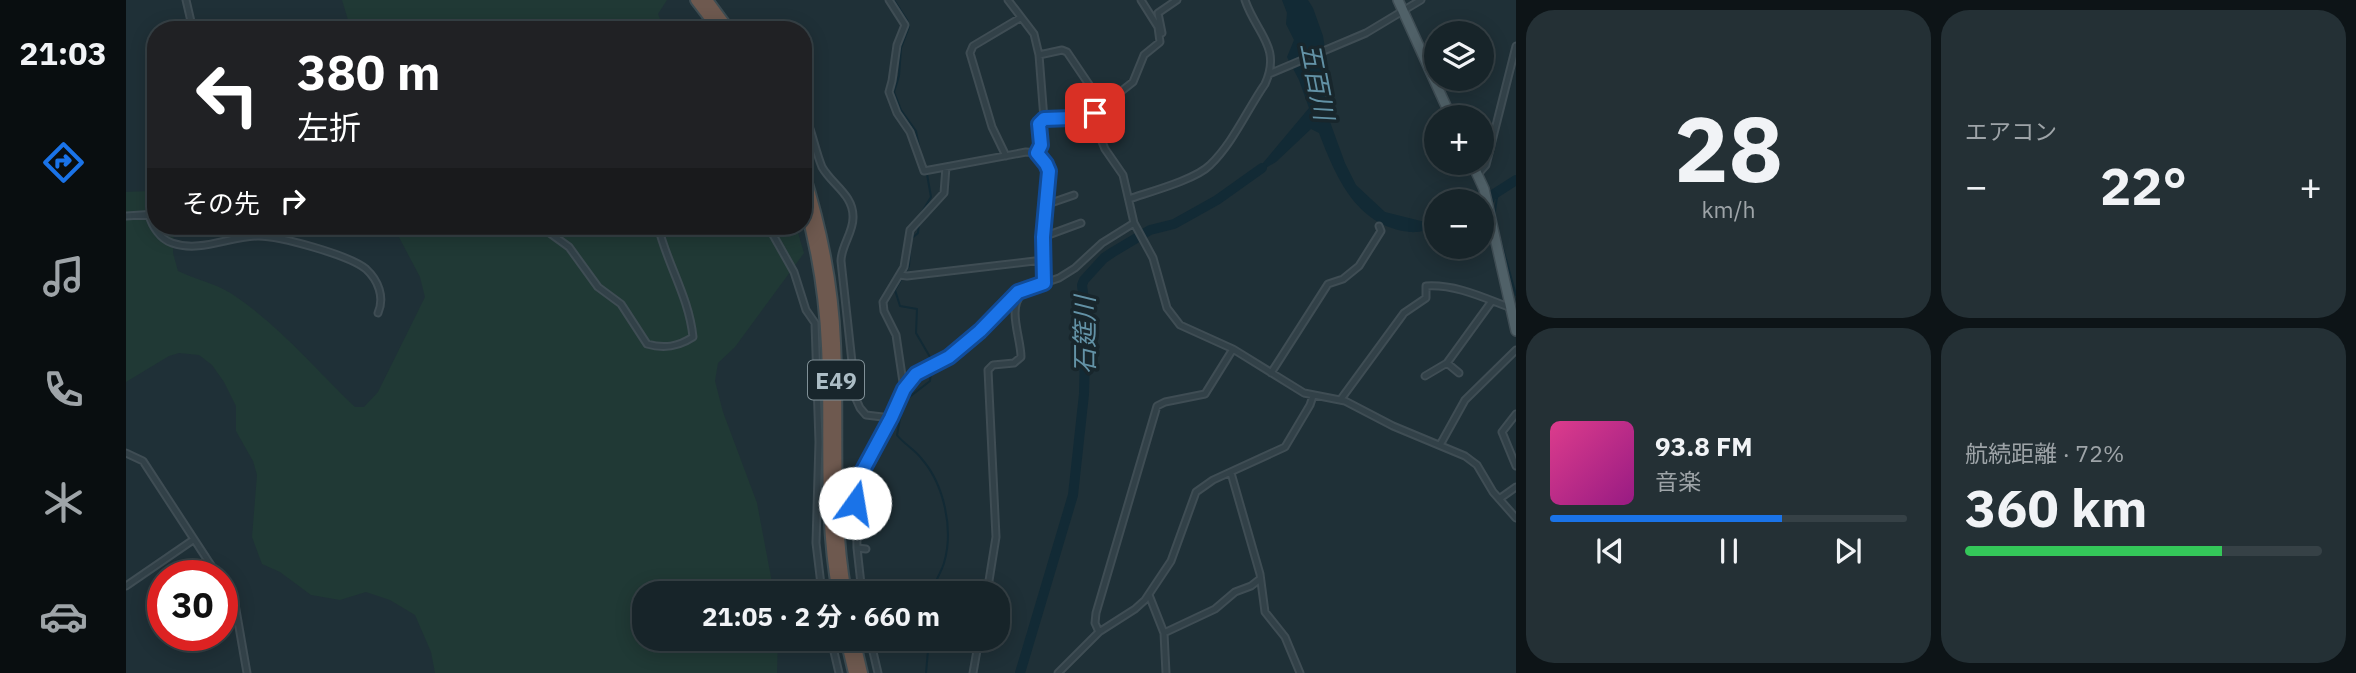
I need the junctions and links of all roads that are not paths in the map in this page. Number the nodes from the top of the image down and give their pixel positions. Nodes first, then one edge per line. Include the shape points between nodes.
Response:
1 (186, 0) edge
2 (696, 0) edge
3 (706, 0) edge
4 (889, 0) edge
5 (1008, 0) edge
6 (1141, 0) edge
7 (1177, 0) edge
8 (1245, 0) edge
9 (1398, 0) edge
10 (1421, 0) edge
11 (1403, 10) junction
12 (1020, 18) junction
13 (191, 21) edge
14 (712, 21) edge
15 (722, 21) edge
16 (1161, 36) junction
17 (1516, 46) edge
18 (1040, 55) junction
19 (1269, 74) junction
20 (1446, 105) edge
21 (1102, 107) junction
22 (1091, 115) junction
23 (1044, 119) junction
24 (1494, 135) edge
25 (812, 136) edge
26 (1037, 153) junction
27 (1006, 156) junction
28 (946, 167) junction
29 (1478, 175) edge
30 (1074, 195) dead end
31 (1129, 199) junction
32 (812, 202) edge
33 (1045, 205) junction
34 (147, 215) edge
35 (126, 216) edge
36 (1081, 223) dead end
37 (1136, 225) junction
38 (1379, 226) dead end
39 (812, 231) edge
40 (161, 235) edge
41 (552, 235) edge
42 (661, 235) edge
43 (773, 235) edge
44 (1043, 237) junction
45 (1043, 260) junction
46 (900, 275) junction
47 (1044, 283) junction
48 (1026, 289) junction
49 (1492, 301) junction
50 (1511, 308) junction
51 (378, 313) dead end
52 (1516, 331) edge
53 (1233, 349) junction
54 (1516, 350) edge
55 (1447, 363) junction
56 (1271, 373) junction
57 (1459, 373) dead end
58 (1425, 376) dead end
59 (904, 389) junction
60 (1312, 396) junction
61 (1341, 399) junction
62 (1516, 414) edge
63 (891, 418) junction
64 (1440, 445) junction
65 (126, 453) edge
66 (1516, 466) edge
67 (1231, 473) junction
68 (1516, 487) edge
69 (1499, 499) junction
70 (1516, 519) edge
71 (856, 538) junction
72 (193, 540) junction
73 (847, 540) dead end
74 (824, 542) dead end
75 (816, 543) junction
76 (857, 548) junction
77 (866, 549) dead end
78 (207, 560) edge
79 (1260, 579) junction
80 (821, 581) edge
81 (837, 581) edge
82 (845, 581) edge
83 (861, 581) edge
84 (989, 581) edge
85 (126, 586) edge
86 (1149, 595) junction
87 (238, 625) edge
88 (1098, 632) junction
89 (1164, 633) junction
90 (834, 651) edge
91 (849, 651) edge
92 (857, 651) edge
93 (873, 651) edge
94 (977, 651) edge
95 (247, 673) edge
96 (839, 673) edge
97 (854, 673) edge
98 (862, 673) edge
99 (878, 673) edge
100 (973, 673) edge
101 (1058, 673) edge
102 (1166, 673) edge
103 (1300, 673) edge

1 - 13 street
2 - 14 highway
3 - 15 highway
4 - 28 street via 905,25 888,92 924,171
5 - 12 street
6 - 16 street
7 - 16 street via 1158,13
8 - 19 street via 1272,56
9 - 11 main road
10 - 11 street
11 - 19 street via 1366,33
11 - 20 main road
12 - 18 street via 1032,30
12 - 27 street via 973,46 970,53 992,127
16 - 21 street via 1160,43 1144,55 1133,82
17 - 24 street
18 - 21 street via 1067,52
18 - 23 street
19 - 31 street via 1209,166
21 - 22 street
22 - 23 street
22 - 31 street via 1105,149 1123,175
23 - 26 street via 1039,124
25 - 63 street via 821,165 852,209 841,261 856,399 866,415
26 - 27 street
26 - 33 street via 1049,169
27 - 28 street
28 - 46 street via 944,193 910,230
29 - 50 main road
30 - 33 street
31 - 37 street
32 - 82 highway, E49 via 824,244 834,315 838,511
33 - 44 street
34 - 35 street
36 - 44 street
37 - 47 street via 1102,243 1075,268
37 - 53 street via 1173,318 1187,330
38 - 56 street via 1381,231 1362,262 1345,278 1328,284
39 - 81 highway, E49 via 824,297 830,514
40 - 51 street via 172,243 197,246 260,236 299,242 364,267 382,298
41 - 42 street via 569,247 598,288 621,304 647,344 665,347 693,337
43 - 75 street via 815,323
44 - 45 street
45 - 46 street
45 - 47 street
46 - 59 street via 883,304 897,335
47 - 48 street
48 - 59 street via 949,357 916,374
48 - 84 street via 1015,306 1021,357 988,370 996,537
49 - 50 street
49 - 55 street
49 - 61 street via 1467,291 1426,286 1426,298 1404,313
50 - 52 main road
53 - 56 street
53 - 88 street via 1203,395 1157,406 1096,613
54 - 64 street via 1465,400
55 - 57 street
55 - 58 street
56 - 60 street
59 - 63 street
60 - 61 street
60 - 67 street via 1288,445
61 - 64 street
62 - 66 street via 1502,432
63 - 71 street via 863,470 856,494
64 - 69 street via 1474,462
65 - 72 street via 143,461
67 - 79 street
67 - 86 street via 1194,495 1171,561
68 - 69 street
69 - 70 street
71 - 73 street
71 - 76 street
72 - 78 street
72 - 85 street
74 - 75 street
75 - 80 street
76 - 77 street
76 - 83 street
79 - 89 street via 1215,609
79 - 103 street via 1266,615 1285,637
86 - 88 street
86 - 89 street
87 - 95 street
88 - 101 street
89 - 102 street
90 - 96 street
91 - 97 highway
92 - 98 highway
93 - 99 street
94 - 100 street

